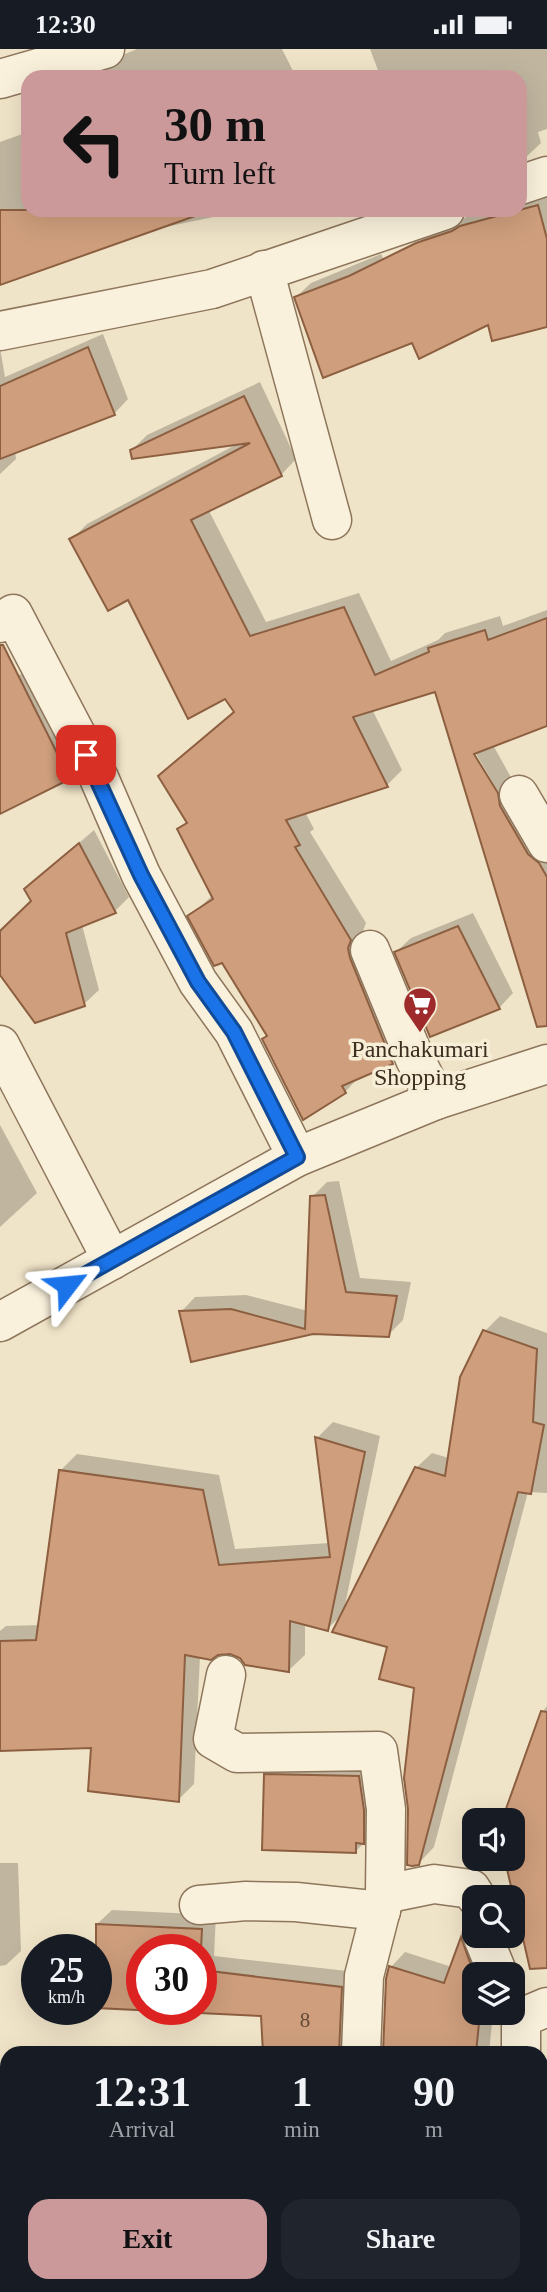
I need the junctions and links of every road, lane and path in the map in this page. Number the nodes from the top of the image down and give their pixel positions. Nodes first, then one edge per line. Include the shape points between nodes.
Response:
1 (105, 49) edge
2 (32, 70) edge
3 (21, 73) edge
4 (0, 79) edge
5 (547, 176) edge
6 (527, 183) edge
7 (424, 217) edge
8 (264, 270) junction
9 (0, 331) edge
10 (332, 520) dead end
11 (0, 623) edge
12 (519, 795) dead end
13 (547, 843) edge
14 (370, 950) dead end
15 (0, 1045) edge
16 (547, 1064) edge
17 (436, 1100) junction
18 (297, 1157) junction
19 (111, 1260) junction
20 (0, 1322) edge
21 (226, 1675) dead end
22 (462, 1888) edge
23 (383, 1902) junction
24 (200, 1905) dead end
25 (360, 2046) edge

1 - 2 street
3 - 4 street
5 - 6 street
7 - 8 street
8 - 9 street via 212,289
8 - 10 street
11 - 18 street via 13,614 99,778 141,875 198,982 234,1032
12 - 13 street
14 - 17 street
15 - 19 street
16 - 17 street
17 - 18 street
18 - 19 street
19 - 20 street
21 - 23 street via 213,1739 237,1753 378,1751 386,1809
22 - 23 street via 434,1884
23 - 24 street
23 - 25 street via 364,1976

